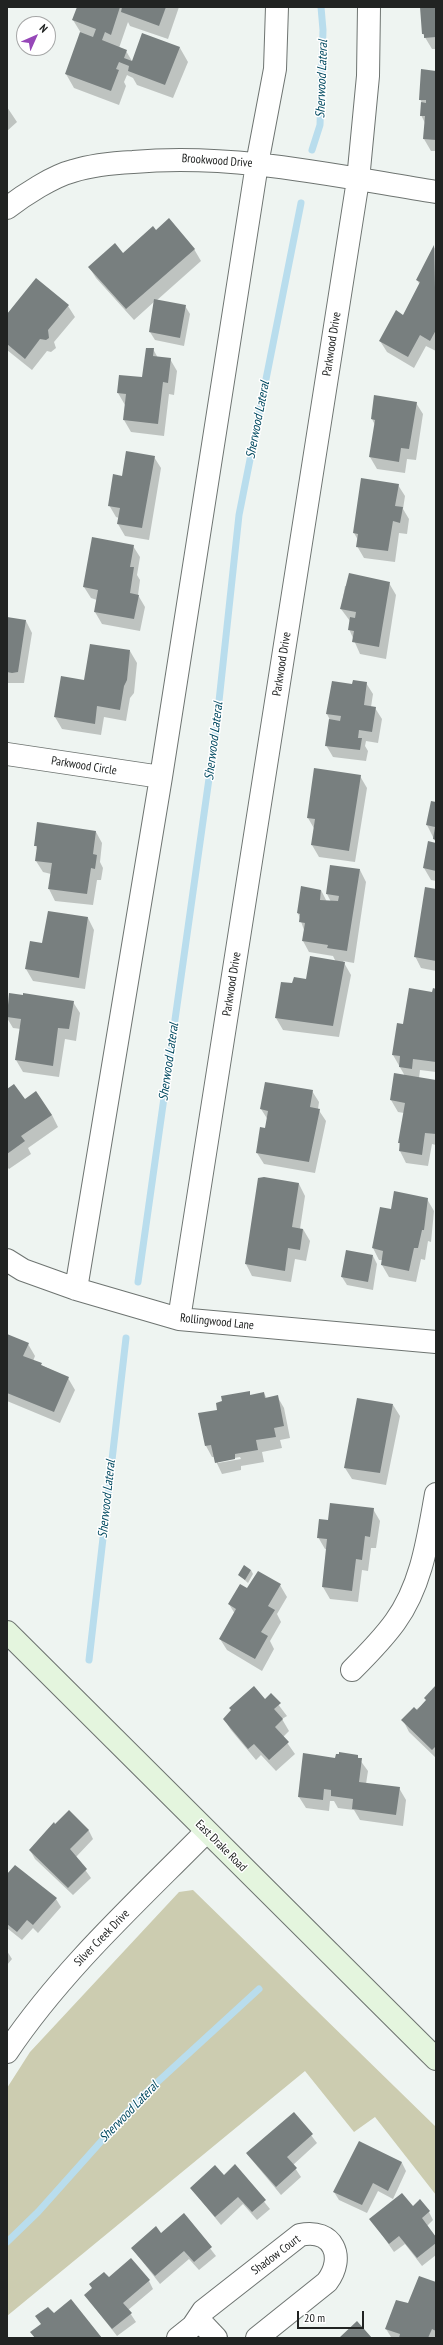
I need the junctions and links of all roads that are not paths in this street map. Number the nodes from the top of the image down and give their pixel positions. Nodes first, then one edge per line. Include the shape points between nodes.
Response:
1 (277, 7) edge
2 (369, 7) edge
3 (257, 164) junction
4 (348, 178) junction
5 (436, 192) edge
6 (7, 208) edge
7 (7, 754) edge
8 (161, 777) junction
9 (7, 1260) edge
10 (76, 1289) junction
11 (179, 1319) junction
12 (436, 1342) edge
13 (436, 1494) edge
14 (7, 1632) edge
15 (352, 1670) dead end
16 (206, 1832) junction
17 (7, 2052) edge
18 (436, 2059) edge
19 (198, 2319) junction
20 (178, 2338) edge
21 (216, 2338) edge
22 (257, 2338) edge

1 - 3 street via 275,69
2 - 4 street, Parkwood Drive via 368,76
3 - 4 street, Brookwood Drive
3 - 6 street, Brookwood Drive via 171,158 72,171
3 - 8 street
4 - 5 street, Brookwood Drive
4 - 11 street, Parkwood Drive
7 - 8 street, Parkwood Circle
8 - 10 street
9 - 10 street, Rollingwood Lane via 23,1270
10 - 11 street, Rollingwood Lane
11 - 12 street, Rollingwood Lane
13 - 15 street via 425,1553 412,1590 388,1632
14 - 16 main road, East Drake Road
16 - 17 street, Silver Creek Drive via 84,1956
16 - 18 main road, East Drake Road
19 - 20 street, Shadow Court
19 - 21 street
19 - 22 street, Shadow Court via 203,2311 300,2235 320,2235 334,2247 337,2255 333,2274 327,2282

